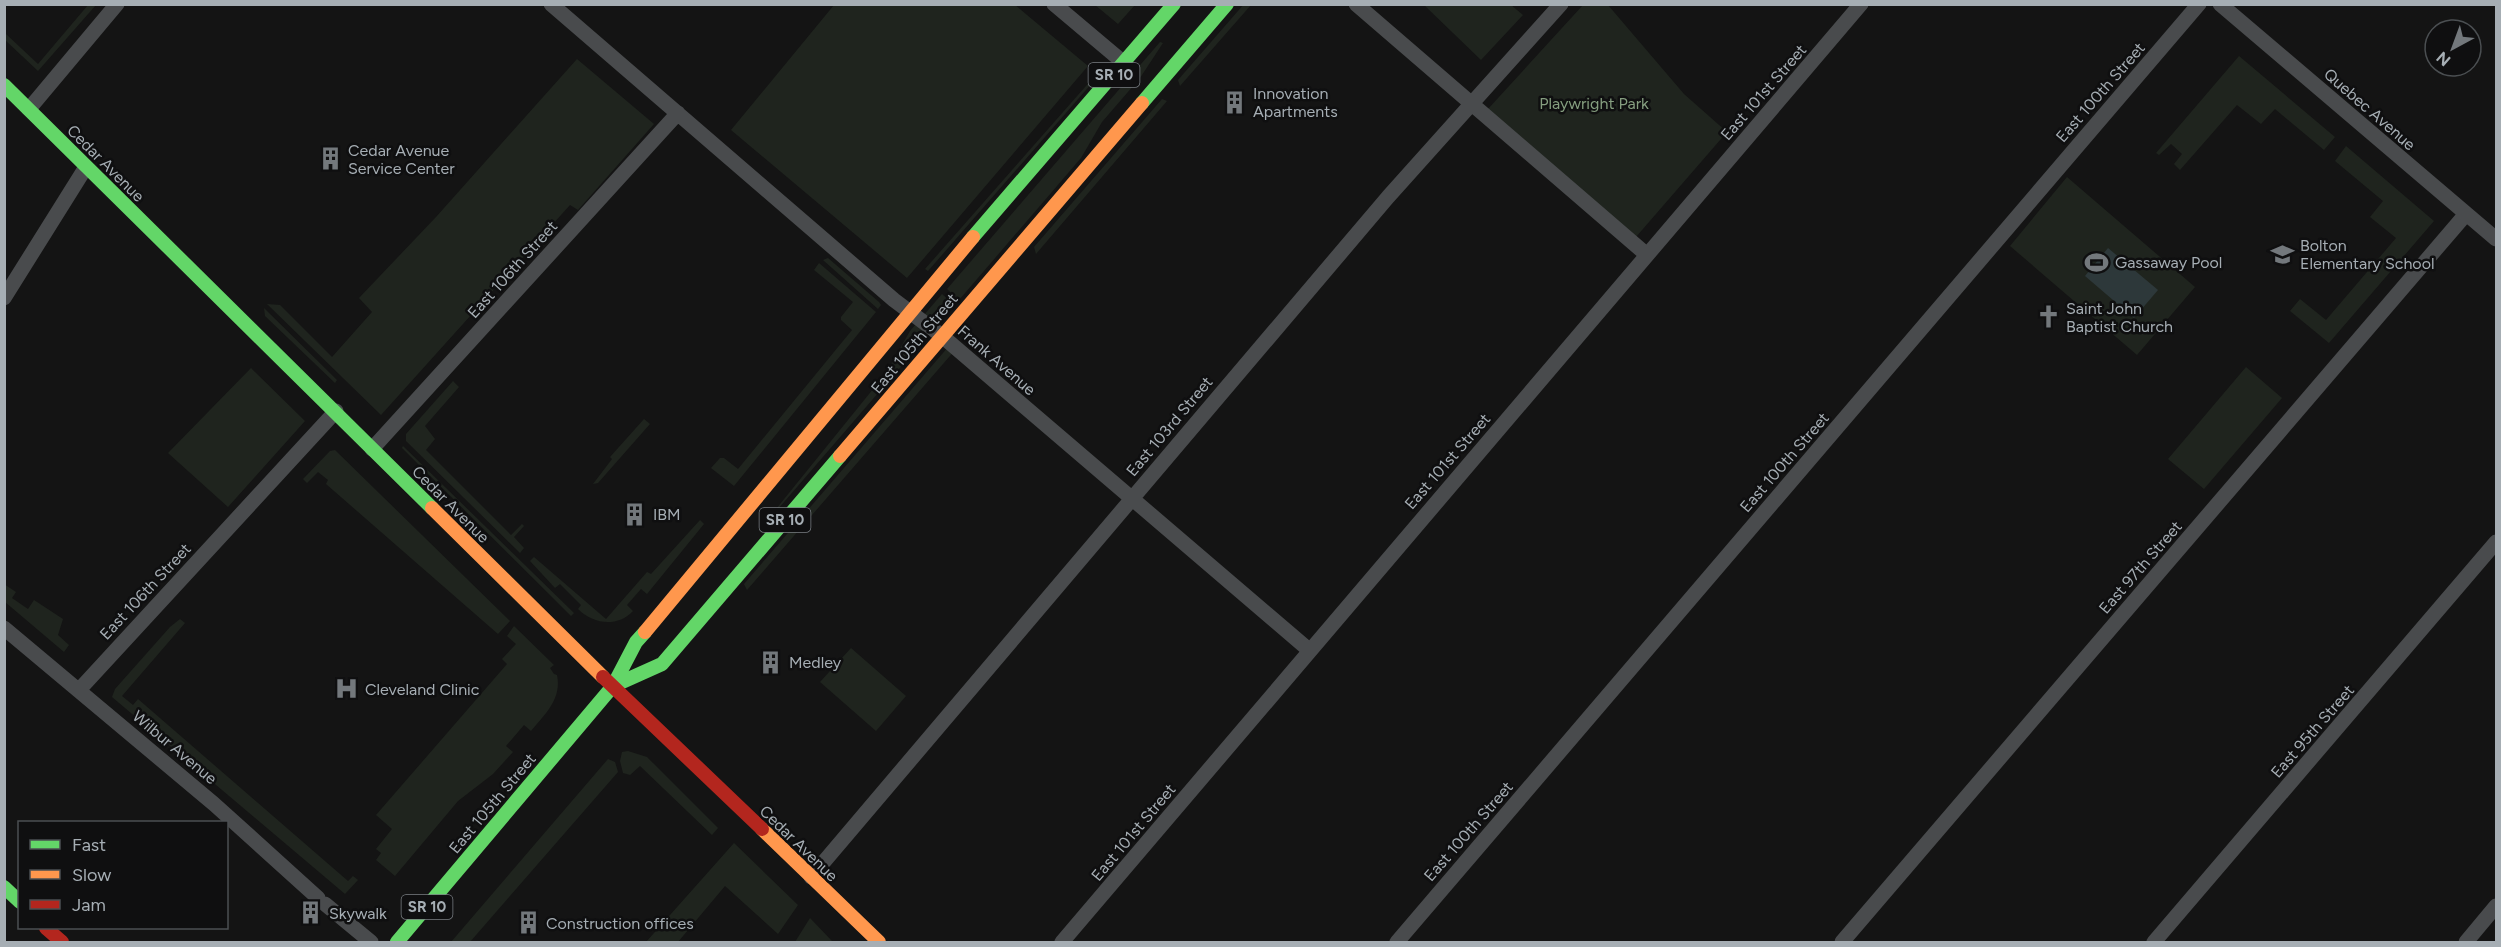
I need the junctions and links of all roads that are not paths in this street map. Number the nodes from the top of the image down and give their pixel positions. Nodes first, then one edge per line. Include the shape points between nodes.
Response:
1 (117, 4) edge
2 (551, 4) edge
3 (1054, 4) edge
4 (1174, 4) edge
5 (1227, 4) edge
6 (1356, 4) edge
7 (1561, 4) edge
8 (1861, 4) edge
9 (2199, 4) edge
10 (2220, 4) edge
11 (1124, 63) junction
12 (4, 85) edge
13 (1472, 104) junction
14 (29, 109) junction
15 (678, 113) junction
16 (86, 167) junction
17 (2466, 214) junction
18 (2496, 239) edge
19 (1647, 255) junction
20 (4, 298) edge
21 (909, 312) junction
22 (942, 336) junction
23 (336, 411) junction
24 (372, 449) junction
25 (1132, 497) junction
26 (2496, 542) edge
27 (4, 628) edge
28 (1309, 650) junction
29 (613, 686) junction
30 (79, 690) junction
31 (811, 877) junction
32 (4, 887) edge
33 (18, 900) edge
34 (2496, 906) edge
35 (48, 929) edge
36 (62, 942) edge
37 (371, 942) edge
38 (397, 942) edge
39 (879, 942) edge
40 (1062, 942) edge
41 (1396, 942) edge
42 (1842, 942) edge
43 (2154, 942) edge
44 (2466, 942) edge

1 - 14 street
2 - 15 street, Frank Avenue
3 - 11 street
4 - 11 main road, East 105th Street / SR 10
5 - 22 main road, East 105th Street / SR 10
6 - 13 street
7 - 13 street, East 103rd Street
8 - 19 street, East 101st Street
9 - 41 street, East 100th Street
10 - 17 street, Quebec Avenue
11 - 21 main road, East 105th Street / SR 10
12 - 14 main road, Cedar Avenue
13 - 19 street
13 - 25 street, East 103rd Street
14 - 16 main road, Cedar Avenue
15 - 21 street, Frank Avenue
15 - 24 street, East 106th Street
16 - 20 street
16 - 23 main road, Cedar Avenue
17 - 18 street, Quebec Avenue
17 - 42 street, East 97th Street
19 - 28 street, East 101st Street
21 - 22 street, Frank Avenue
21 - 29 main road, East 105th Street / SR 10 via 636,642
22 - 25 street, Frank Avenue
22 - 29 main road, East 105th Street / SR 10 via 662,664
23 - 24 main road, Cedar Avenue
23 - 30 street, East 106th Street
24 - 29 main road, Cedar Avenue
25 - 28 street, Frank Avenue
25 - 31 street, East 103rd Street
26 - 43 street, East 95th Street
27 - 30 street, Wilbur Avenue
28 - 40 street, East 101st Street
29 - 31 main road, Cedar Avenue
29 - 38 main road, East 105th Street / SR 10
30 - 37 street, Wilbur Avenue
31 - 39 main road, Cedar Avenue
32 - 33 main road
34 - 44 street
35 - 36 main road

